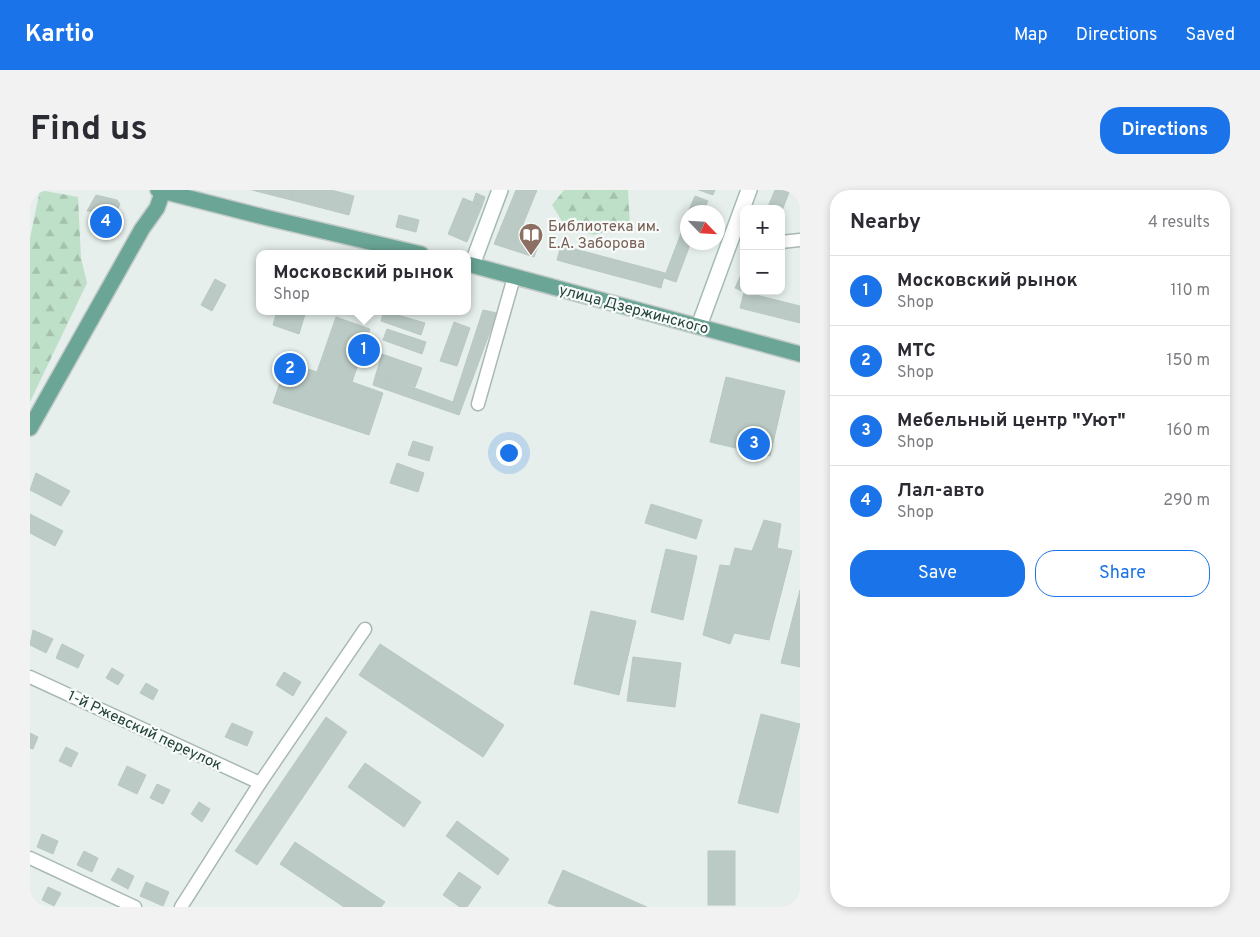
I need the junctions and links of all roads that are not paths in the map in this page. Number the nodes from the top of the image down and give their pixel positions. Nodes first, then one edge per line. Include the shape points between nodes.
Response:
1 (500, 190) edge
2 (748, 190) edge
3 (160, 191) edge
4 (739, 230) edge
5 (800, 240) edge
6 (785, 242) edge
7 (403, 250) edge
8 (471, 262) edge
9 (471, 265) edge
10 (514, 276) junction
11 (699, 326) junction
12 (800, 354) edge
13 (478, 404) dead end
14 (30, 428) edge
15 (365, 629) dead end
16 (30, 677) edge
17 (260, 783) junction
18 (30, 858) edge
19 (135, 907) edge
20 (181, 907) edge

1 - 8 main road
2 - 4 main road
3 - 7 main road
3 - 14 main road via 157,208
4 - 11 main road
5 - 6 street
9 - 10 main road, улица Дзержинского
10 - 11 main road, улица Дзержинского
10 - 13 street
11 - 12 main road, улица Дзержинского
15 - 17 street
16 - 17 street, 1-й Ржевский переулок
17 - 20 street
18 - 19 street

